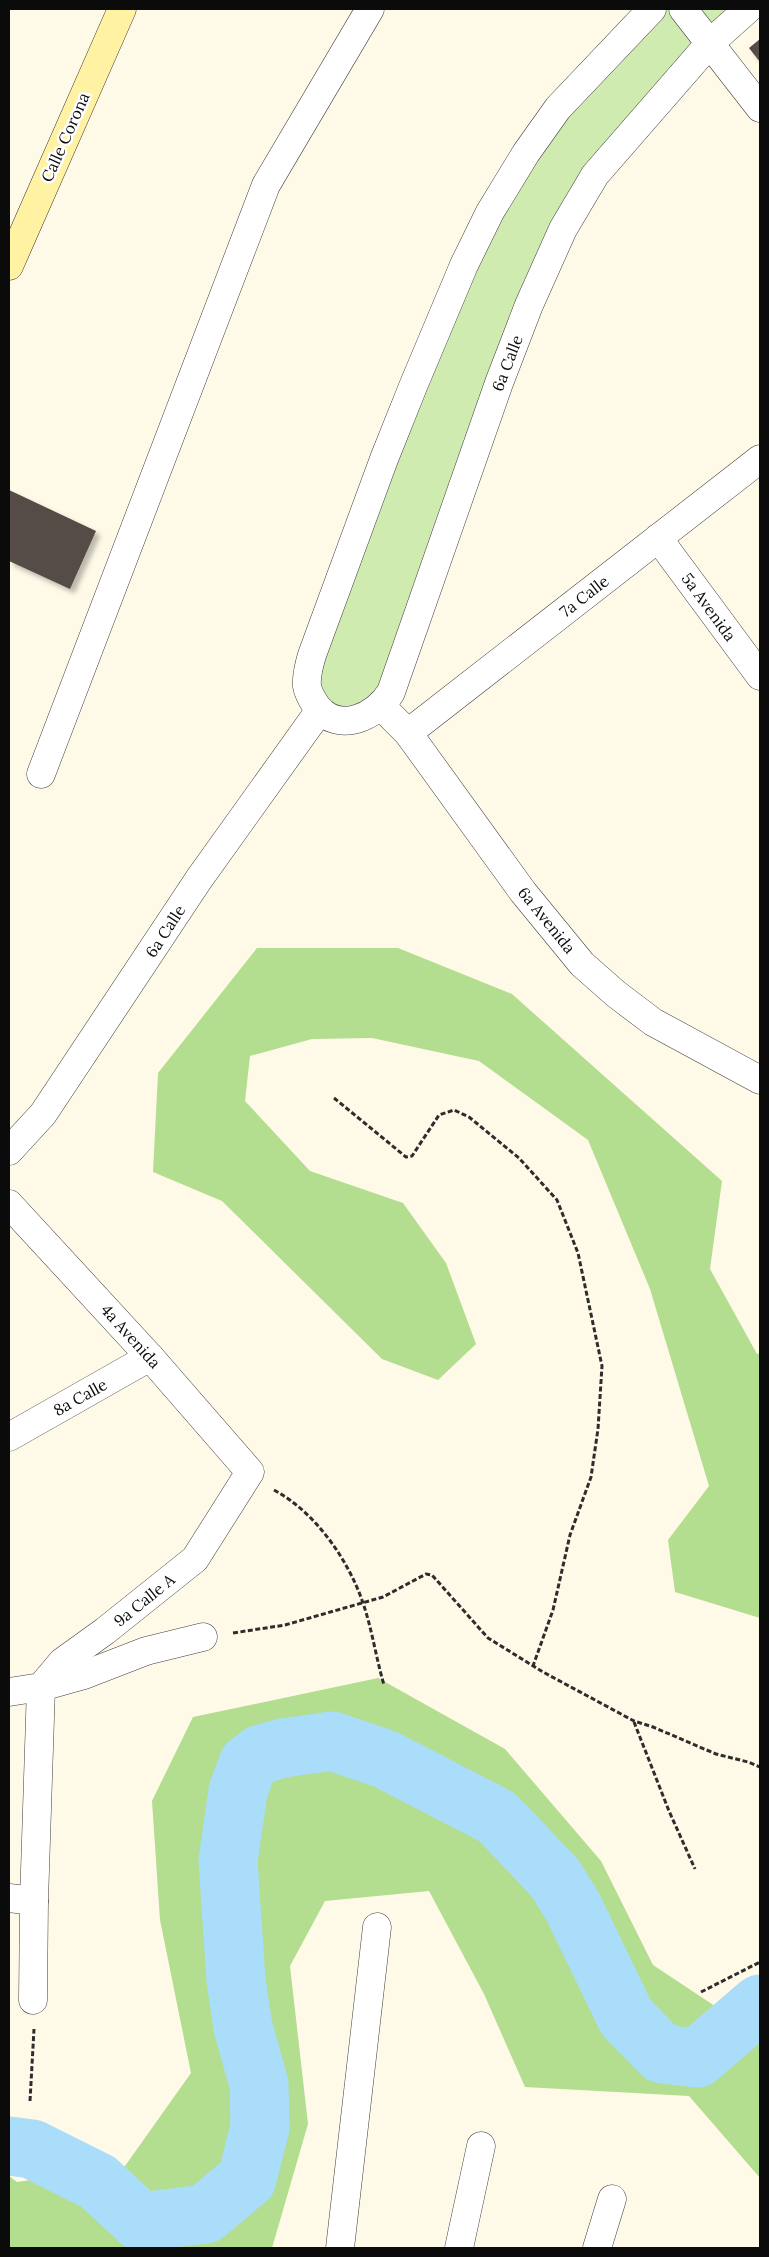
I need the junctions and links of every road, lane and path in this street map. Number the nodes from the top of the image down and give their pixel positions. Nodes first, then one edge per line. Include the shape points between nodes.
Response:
1 (122, 9) edge
2 (370, 9) edge
3 (652, 9) edge
4 (683, 9) edge
5 (748, 9) edge
6 (710, 43) junction
7 (760, 108) edge
8 (12, 251) edge
9 (760, 459) edge
10 (658, 538) junction
11 (760, 676) edge
12 (382, 707) junction
13 (320, 710) junction
14 (408, 733) junction
15 (40, 774) dead end
16 (760, 1080) edge
17 (334, 1098) dead end
18 (9, 1151) edge
19 (9, 1204) edge
20 (150, 1357) junction
21 (9, 1437) edge
22 (250, 1472) junction
23 (363, 1603) junction
24 (203, 1637) joint
25 (533, 1666) junction
26 (384, 1685) dead end
27 (42, 1687) junction
28 (9, 1692) edge
29 (634, 1721) junction
30 (760, 1767) edge
31 (695, 1869) dead end
32 (22, 1900) edge
33 (376, 1927) dead end
34 (760, 1962) edge
35 (701, 1992) dead end
36 (34, 2000) joint
37 (30, 2101) dead end
38 (482, 2146) dead end
39 (612, 2199) dead end
40 (340, 2248) edge
41 (459, 2248) edge
42 (597, 2248) edge

1 - 8 street, Calle Corona
2 - 15 street via 266,185
3 - 13 street via 558,108 490,212 464,265 384,459 312,656 307,688
4 - 6 street
5 - 6 street, 6a Calle
6 - 7 street
6 - 12 street, 6a Calle via 595,175 563,230 499,383 402,664
9 - 10 street, 7a Calle
10 - 11 street, 5a Avenida
10 - 14 street, 7a Calle
12 - 13 street via 368,716 344,721
12 - 14 street, 6a Avenida
13 - 18 street, 6a Calle via 199,879 43,1114
14 - 16 street, 6a Avenida via 523,892 582,964 654,1022
17 - 25 path via 406,1157 412,1156 439,1115 454,1110 469,1117 519,1158 557,1200 578,1253 602,1366 598,1430 591,1477 570,1535 553,1610
19 - 20 street, 4a Avenida
20 - 21 street, 8a Calle
20 - 22 street, 4a Avenida
22 - 23 path via 295,1503 320,1528 342,1559
22 - 27 street, 9a Calle A via 194,1559 62,1662
23 - 24 path via 285,1625
23 - 25 path via 383,1597 426,1574 432,1575 488,1638
23 - 26 path
24 - 27 street via 146,1651
25 - 29 path
27 - 28 street
27 - 32 street
29 - 30 path via 716,1754
29 - 31 path
32 - 36 street
33 - 40 street
34 - 35 path
36 - 37 path
38 - 41 street
39 - 42 street

